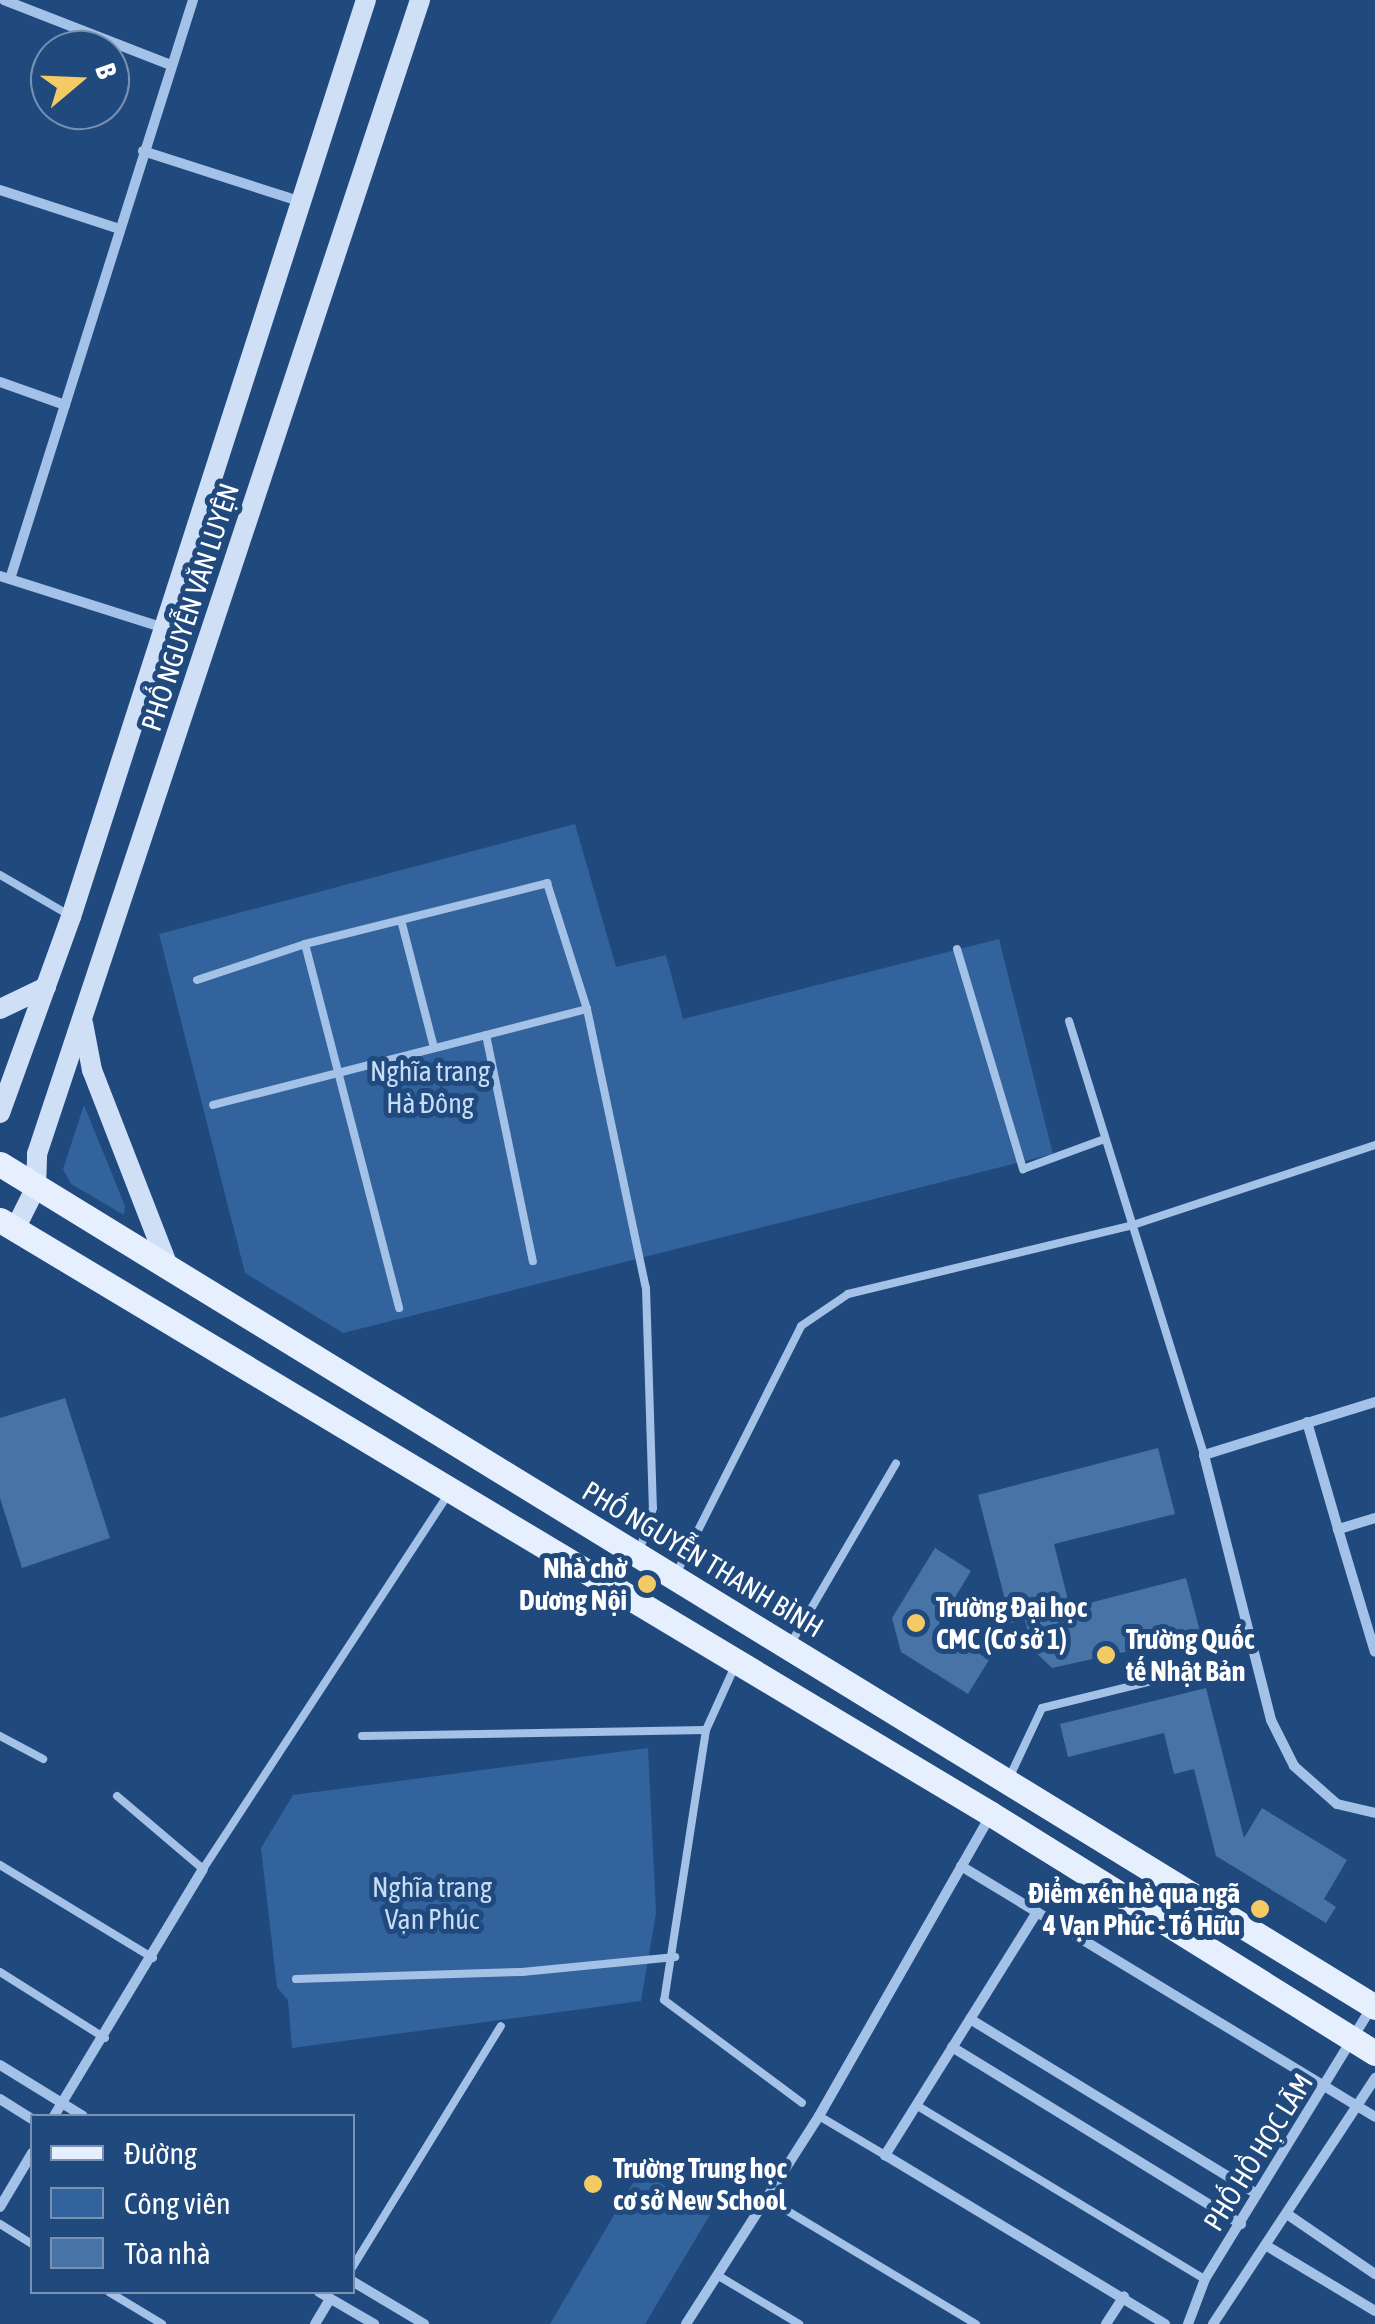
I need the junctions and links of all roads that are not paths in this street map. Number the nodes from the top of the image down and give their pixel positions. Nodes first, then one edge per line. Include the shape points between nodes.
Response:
1 (4, 0) edge
2 (193, 0) edge
3 (366, 0) edge
4 (420, 0) edge
5 (170, 65) junction
6 (143, 152) junction
7 (0, 190) edge
8 (303, 202) junction
9 (119, 229) junction
10 (0, 382) edge
11 (64, 405) junction
12 (5, 577) edge
13 (161, 627) junction
14 (0, 874) edge
15 (72, 917) junction
16 (401, 920) junction
17 (305, 944) junction
18 (956, 949) dead end
19 (197, 980) dead end
20 (46, 987) junction
21 (0, 1009) edge
22 (587, 1009) junction
23 (82, 1021) junction
24 (1069, 1021) dead end
25 (486, 1034) junction
26 (434, 1048) junction
27 (338, 1073) junction
28 (212, 1105) dead end
29 (0, 1114) edge
30 (1102, 1140) junction
31 (1375, 1145) edge
32 (0, 1164) edge
33 (36, 1188) junction
34 (7, 1225) edge
35 (1133, 1225) junction
36 (533, 1261) dead end
37 (170, 1271) junction
38 (399, 1308) dead end
39 (1375, 1402) edge
40 (1307, 1422) junction
41 (1204, 1455) junction
42 (896, 1463) dead end
43 (450, 1492) junction
44 (1375, 1518) edge
45 (1338, 1529) junction
46 (639, 1554) junction
47 (675, 1576) junction
48 (789, 1647) junction
49 (1375, 1652) edge
50 (735, 1666) junction
51 (1193, 1671) dead end
52 (706, 1730) junction
53 (0, 1736) edge
54 (362, 1736) dead end
55 (43, 1758) dead end
56 (1008, 1782) junction
57 (117, 1796) dead end
58 (991, 1814) junction
59 (1375, 1814) edge
60 (0, 1865) edge
61 (961, 1866) junction
62 (203, 1870) junction
63 (1037, 1912) junction
64 (675, 1957) junction
65 (153, 1958) junction
66 (0, 1972) edge
67 (296, 1979) dead end
68 (1374, 2004) edge
69 (970, 2019) junction
70 (500, 2026) dead end
71 (106, 2038) junction
72 (1351, 2039) junction
73 (952, 2047) junction
74 (1375, 2053) edge
75 (0, 2065) edge
76 (1375, 2078) edge
77 (1328, 2083) junction
78 (0, 2098) edge
79 (62, 2103) junction
80 (802, 2103) dead end
81 (916, 2105) junction
82 (1359, 2105) junction
83 (55, 2114) edge
84 (80, 2114) edge
85 (819, 2116) junction
86 (1375, 2116) edge
87 (30, 2118) edge
88 (885, 2155) junction
89 (30, 2156) edge
90 (1257, 2194) junction
91 (766, 2198) junction
92 (0, 2207) edge
93 (1287, 2214) junction
94 (0, 2224) edge
95 (1240, 2224) junction
96 (30, 2243) edge
97 (1267, 2246) junction
98 (355, 2263) edge
99 (1375, 2274) edge
100 (717, 2275) junction
101 (1205, 2279) junction
102 (355, 2283) edge
103 (113, 2294) edge
104 (322, 2294) edge
105 (1124, 2296) junction
106 (330, 2298) junction
107 (1375, 2311) edge
108 (162, 2324) edge
109 (315, 2324) edge
110 (374, 2324) edge
111 (424, 2324) edge
112 (686, 2324) edge
113 (798, 2324) edge
114 (976, 2324) edge
115 (1106, 2324) edge
116 (1165, 2324) edge
117 (1188, 2324) edge
118 (1213, 2324) edge

1 - 5 street
2 - 5 street
3 - 8 main road, PHỐ NGUYỄN VĂN LUYỆN
4 - 23 main road, PHỐ NGUYỄN VĂN LUYỆN
5 - 6 street
6 - 8 street
6 - 9 street
7 - 9 street
8 - 13 main road, PHỐ NGUYỄN VĂN LUYỆN
9 - 11 street
10 - 11 street
11 - 12 street
12 - 13 street
13 - 15 main road, PHỐ NGUYỄN VĂN LUYỆN
14 - 15 lane
15 - 20 main road, PHỐ NGUYỄN VĂN LUYỆN
16 - 17 lane
16 - 22 lane via 548,882
16 - 26 lane
17 - 19 lane
17 - 27 lane
18 - 30 lane via 1023,1169
20 - 21 main road
20 - 29 main road, PHỐ NGUYỄN VĂN LUYỆN
22 - 25 lane
22 - 46 lane via 646,1288 653,1508
23 - 33 main road, PHỐ NGUYỄN VĂN LUYỆN via 37,1154
23 - 37 main road via 92,1070
24 - 30 lane
25 - 26 lane
25 - 36 lane
26 - 27 lane
27 - 28 lane
27 - 38 lane
30 - 35 lane
31 - 35 lane
32 - 33 main road, PHỐ NGUYỄN THANH BÌNH
33 - 34 main road, PHỐ NGUYỄN VĂN LUYỆN
33 - 37 main road, PHỐ NGUYỄN THANH BÌNH
34 - 43 main road
35 - 41 lane
35 - 47 lane via 848,1294 802,1326
37 - 46 main road, PHỐ NGUYỄN THANH BÌNH
39 - 40 street
40 - 41 street
40 - 45 street
41 - 59 street via 1271,1720 1294,1766 1337,1804
42 - 48 lane
43 - 50 main road
43 - 62 lane
44 - 45 street
45 - 49 street
46 - 47 main road, PHỐ NGUYỄN THANH BÌNH
47 - 48 main road, PHỐ NGUYỄN THANH BÌNH
48 - 56 main road, PHỐ NGUYỄN THANH BÌNH
50 - 52 lane
50 - 58 main road
51 - 56 lane via 1042,1708
52 - 54 lane
52 - 64 lane
53 - 55 lane
56 - 68 main road, PHỐ NGUYỄN THANH BÌNH
57 - 62 lane
58 - 61 street
58 - 72 main road
60 - 65 lane
61 - 63 street
61 - 85 street
62 - 65 street
63 - 69 street
63 - 77 street
64 - 67 lane via 522,1972
64 - 80 lane via 664,2000
65 - 71 street
66 - 71 lane
68 - 72 street, PHỐ HỒ HỌC LÃM
69 - 73 street
69 - 90 street
70 - 98 lane
71 - 79 street
72 - 74 main road
72 - 77 street, PHỐ HỒ HỌC LÃM
73 - 81 street
73 - 95 street
75 - 79 street
76 - 82 street, PHỐ HỒ HỌC LÃM
77 - 82 street
77 - 90 street, PHỐ HỒ HỌC LÃM
78 - 87 street
79 - 83 street
79 - 84 street
81 - 88 street
81 - 101 lane
82 - 86 street
82 - 93 street, PHỐ HỒ HỌC LÃM
85 - 88 lane
85 - 91 street
88 - 105 street
89 - 92 street
90 - 95 street, PHỐ HỒ HỌC LÃM
91 - 100 street
91 - 114 lane
93 - 97 street, PHỐ HỒ HỌC LÃM
93 - 99 street
94 - 96 lane
95 - 101 street, PHỐ HỒ HỌC LÃM
97 - 107 street
97 - 118 street, PHỐ HỒ HỌC LÃM
100 - 112 street
100 - 113 lane
101 - 117 street, PHỐ HỒ HỌC LÃM
102 - 111 street
103 - 108 lane
104 - 106 street
105 - 115 street
105 - 116 street
106 - 109 street
106 - 110 street

